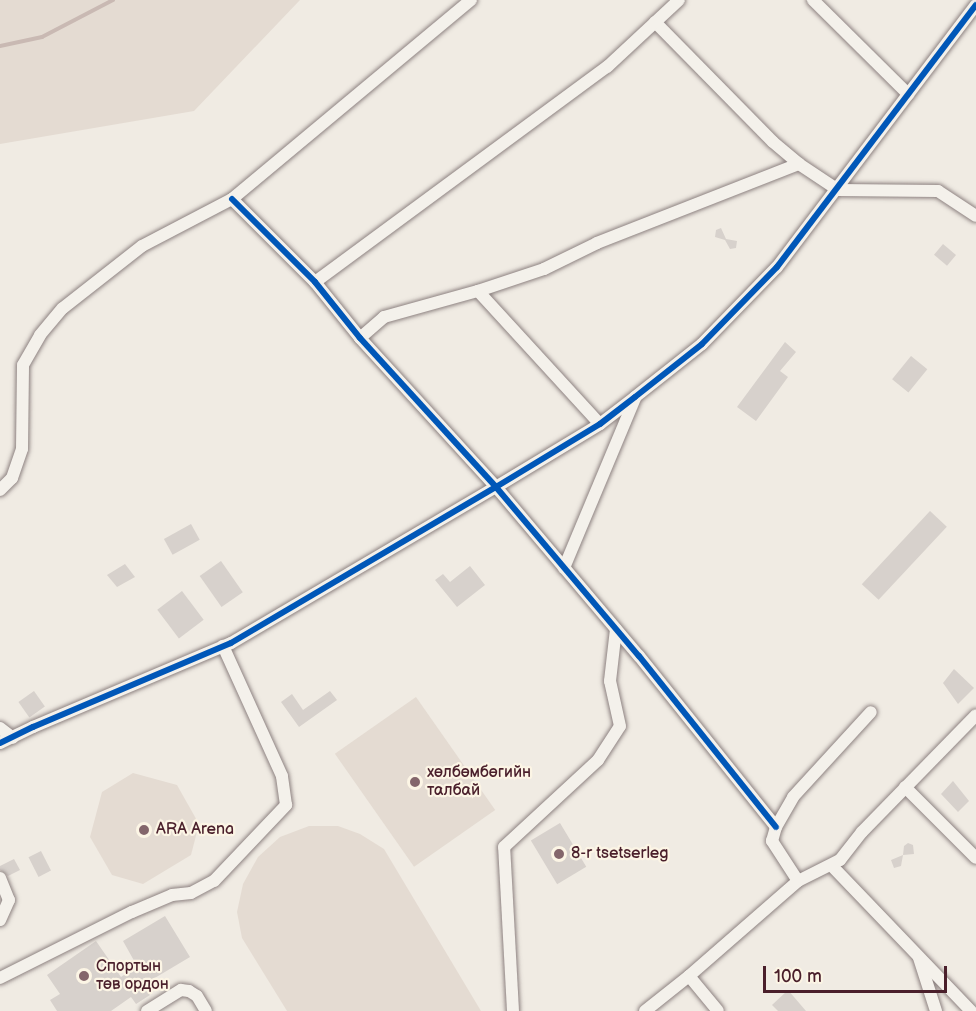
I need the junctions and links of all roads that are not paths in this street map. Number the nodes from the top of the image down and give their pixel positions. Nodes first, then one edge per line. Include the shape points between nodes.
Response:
1 (471, 0) edge
2 (679, 0) edge
3 (813, 0) edge
4 (976, 5) edge
5 (655, 22) junction
6 (908, 94) junction
7 (799, 164) junction
8 (838, 190) junction
9 (232, 199) junction
10 (976, 216) edge
11 (315, 282) junction
12 (478, 291) junction
13 (360, 338) junction
14 (636, 397) junction
15 (600, 424) junction
16 (496, 487) junction
17 (0, 490) edge
18 (564, 568) junction
19 (616, 629) junction
20 (223, 646) junction
21 (871, 712) dead end
22 (976, 716) edge
23 (0, 728) edge
24 (13, 738) junction
25 (0, 743) edge
26 (0, 748) edge
27 (905, 787) junction
28 (776, 827) junction
29 (976, 858) edge
30 (832, 866) junction
31 (0, 878) edge
32 (798, 881) junction
33 (0, 920) edge
34 (917, 954) junction
35 (689, 976) junction
36 (0, 978) edge
37 (147, 1011) edge
38 (206, 1011) edge
39 (513, 1011) edge
40 (645, 1011) edge
41 (718, 1011) edge
42 (936, 1011) edge
43 (971, 1011) edge

1 - 9 street
2 - 5 street
3 - 6 street
4 - 6 street
5 - 7 street
5 - 11 street via 607,67
6 - 8 street
7 - 8 street
7 - 12 street via 597,243 544,269
8 - 10 street via 938,191
8 - 14 street via 777,267 719,327
9 - 11 street
9 - 17 street via 142,246 63,308 40,335 23,365 22,449 12,478
11 - 13 street
12 - 13 street via 384,316
12 - 15 street
13 - 16 street
14 - 15 street
14 - 18 street
15 - 16 street
16 - 18 street
16 - 20 street
18 - 19 street
19 - 28 street
19 - 39 street via 610,681 620,726 598,760 504,847
20 - 24 street
20 - 36 street via 282,776 286,805 214,881 191,893 172,895 132,912
21 - 28 street via 793,797
22 - 27 street
23 - 24 street
24 - 25 street
24 - 26 street
27 - 29 street
27 - 30 street
28 - 32 street via 772,841
30 - 32 street
30 - 34 street
31 - 33 street via 9,900
32 - 35 street
34 - 42 street
34 - 43 street
35 - 40 street
35 - 41 street
37 - 38 street via 181,990 189,990

